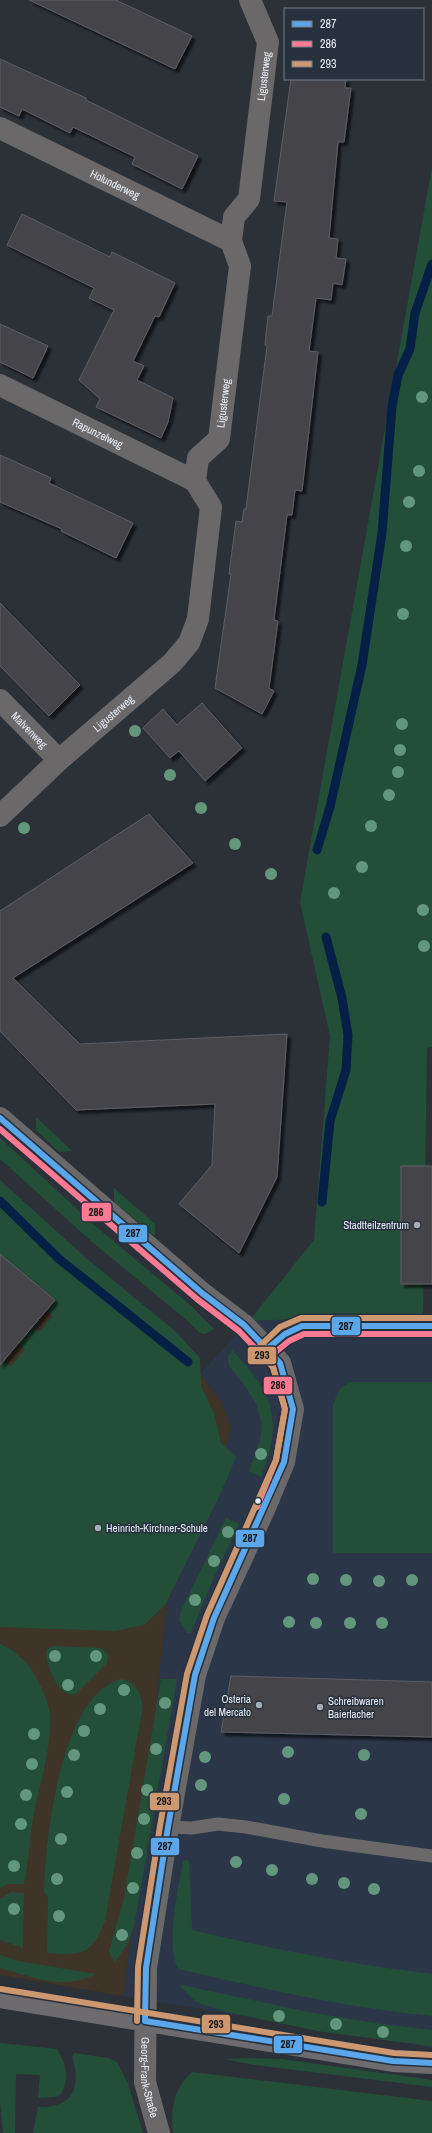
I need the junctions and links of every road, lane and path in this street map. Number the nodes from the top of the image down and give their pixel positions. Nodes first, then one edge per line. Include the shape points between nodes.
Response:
1 (250, 0) edge
2 (0, 128) edge
3 (231, 241) junction
4 (0, 385) edge
5 (195, 480) junction
6 (0, 700) edge
7 (58, 760) junction
8 (0, 816) edge
9 (0, 1118) edge
10 (432, 1326) edge
11 (267, 1349) junction
12 (168, 1827) junction
13 (432, 1856) edge
14 (0, 1997) edge
15 (146, 2021) junction
16 (432, 2063) edge
17 (159, 2133) edge

1 - 3 street, Ligusterweg via 268,42 249,199 234,217
2 - 3 street, Holunderweg
3 - 5 street, Ligusterweg via 240,266 219,439 198,458
4 - 5 street, Rapunzelweg
5 - 7 street, Ligusterweg via 211,507 198,619 189,643 172,663
6 - 7 street, Malvenweg
7 - 8 street, Ligusterweg
9 - 11 street, Georg-Frank-Straße via 202,1293 244,1325
10 - 11 street via 302,1326 284,1334
11 - 12 street, Georg-Frank-Straße via 280,1363 293,1409 284,1462 200,1655
12 - 13 lane via 192,1828 218,1824 246,1827
12 - 15 street, Georg-Frank-Straße via 146,1968
14 - 15 main road
15 - 16 main road via 393,2061
15 - 17 street, Georg-Frank-Straße via 145,2082

